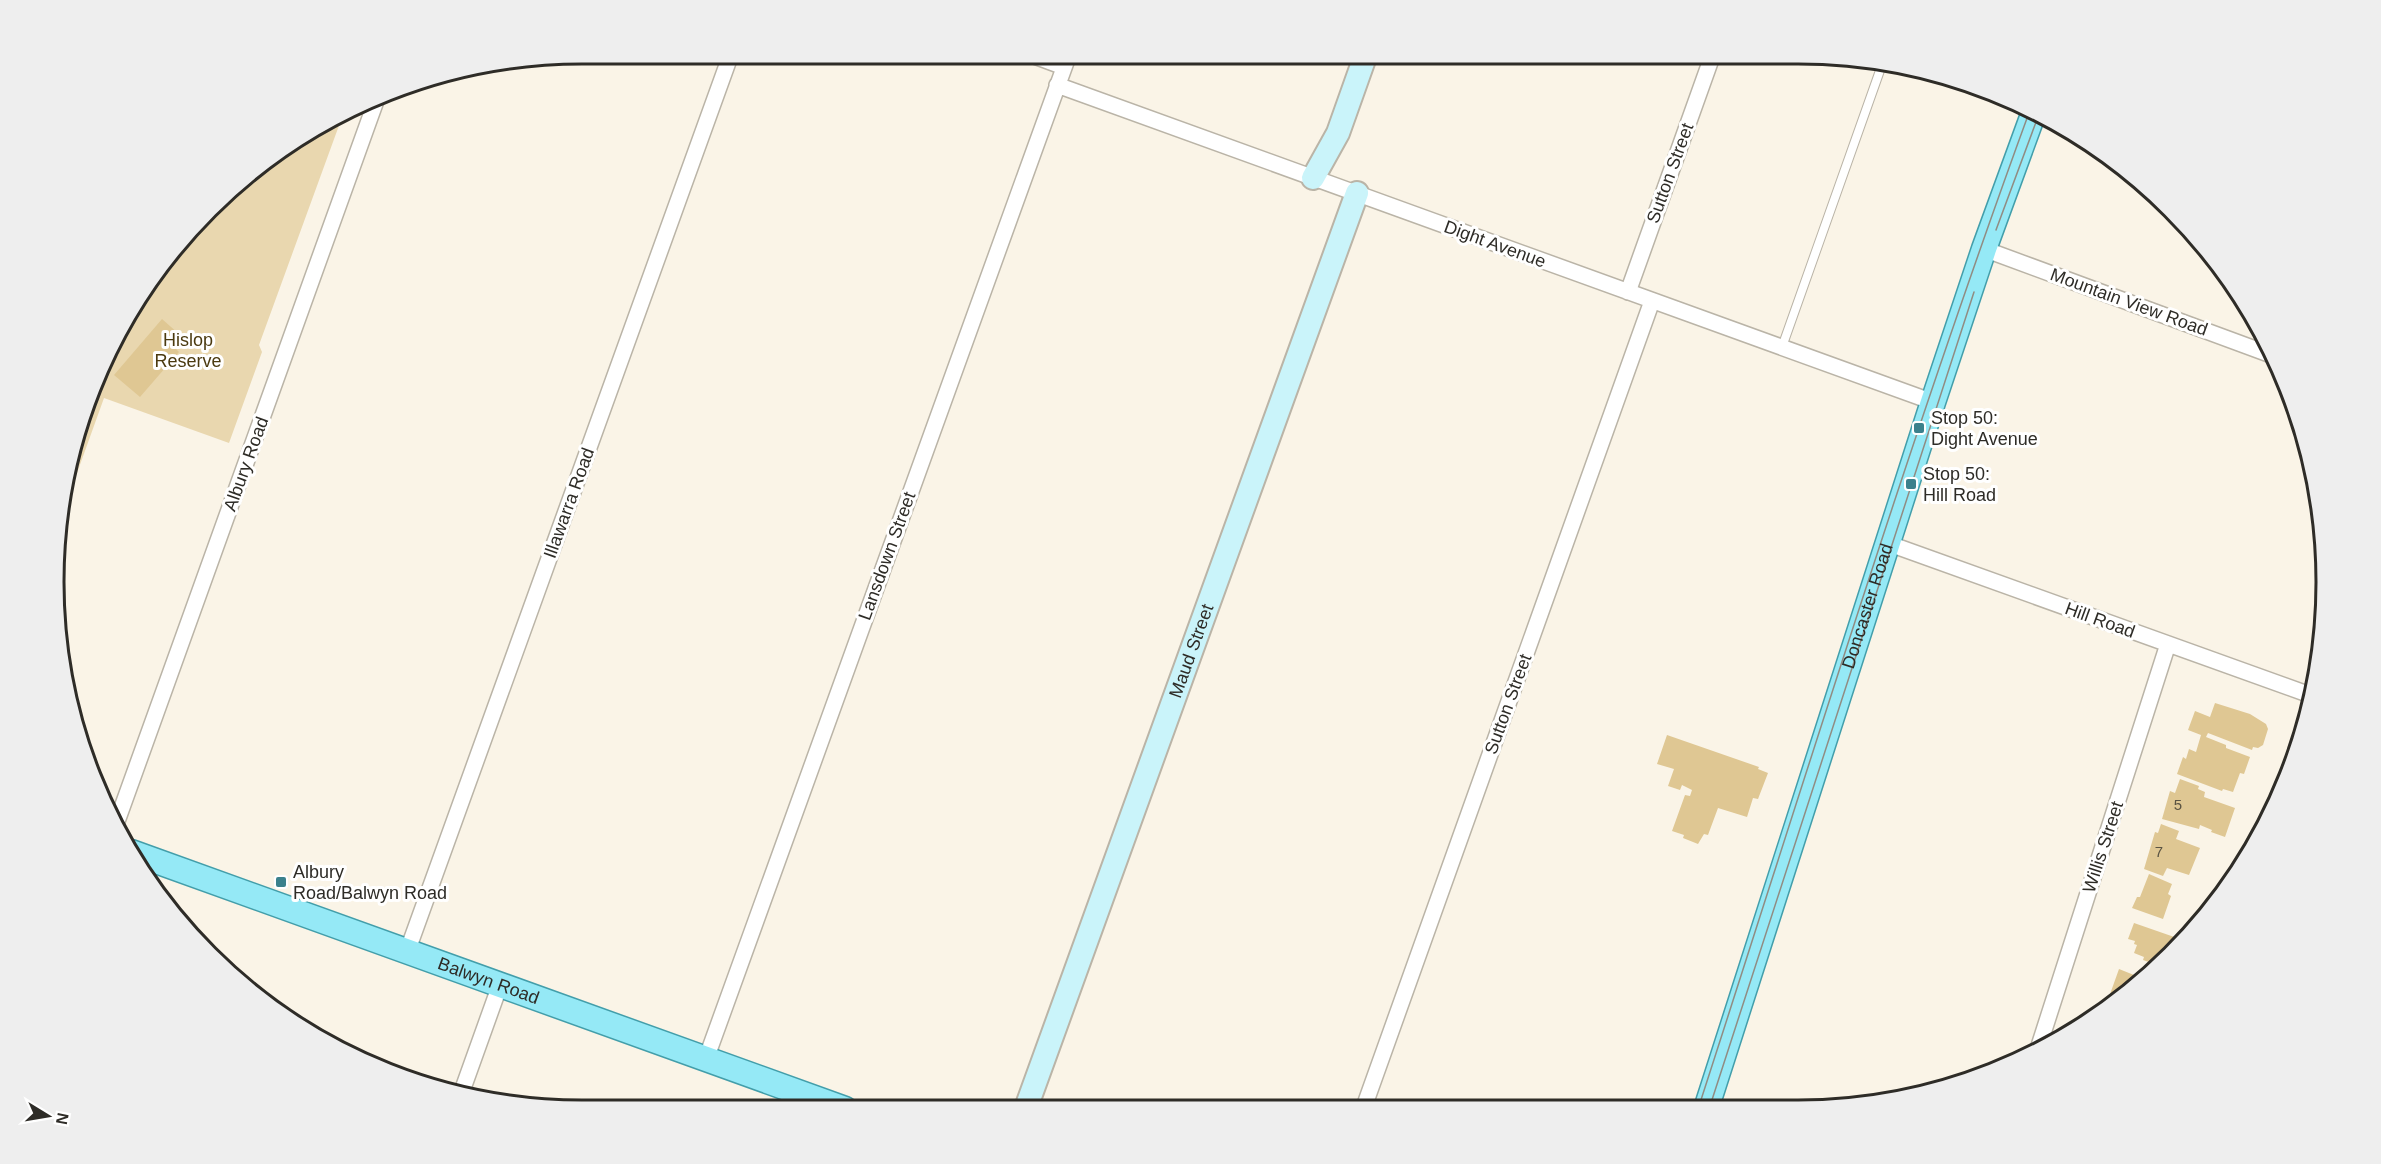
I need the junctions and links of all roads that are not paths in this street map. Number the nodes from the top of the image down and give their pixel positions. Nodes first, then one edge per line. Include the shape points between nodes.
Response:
1 (727, 64) edge
2 (1065, 64) edge
3 (1362, 64) edge
4 (1709, 64) edge
5 (1880, 71) edge
6 (1057, 85) junction
7 (373, 109) edge
8 (2031, 120) edge
9 (1321, 181) junction
10 (1357, 194) junction
11 (1984, 249) junction
12 (1628, 292) junction
13 (1653, 301) junction
14 (1782, 347) junction
15 (2262, 352) edge
16 (1933, 402) junction
17 (1887, 543) junction
18 (2168, 644) junction
19 (2305, 693) edge
20 (120, 814) edge
21 (144, 857) edge
22 (408, 952) junction
23 (500, 985) junction
24 (2041, 1039) edge
25 (706, 1059) junction
26 (463, 1086) edge
27 (819, 1100) edge
28 (1029, 1100) edge
29 (1367, 1100) edge
30 (1707, 1100) edge

1 - 22 street, Illawarra Road
2 - 6 street, Lansdown Street
3 - 9 street
4 - 12 street, Sutton Street
5 - 14 lane
6 - 9 street, Dight Avenue
6 - 25 street, Lansdown Street
7 - 20 street, Albury Road
8 - 11 main road, Doncaster Road
9 - 10 street, Dight Avenue
10 - 12 street, Dight Avenue
10 - 28 street, Maud Street
11 - 15 street, Mountain View Road
11 - 16 main road, Doncaster Road
12 - 13 street, Dight Avenue
13 - 14 street, Dight Avenue
13 - 29 street, Sutton Street
14 - 16 street, Dight Avenue
16 - 17 main road, Doncaster Road
17 - 18 street, Hill Road
17 - 30 main road, Doncaster Road
18 - 19 street, Hill Road
18 - 24 street, Willis Street
21 - 22 main road, Balwyn Road
22 - 23 main road, Balwyn Road
23 - 25 main road, Balwyn Road
23 - 26 street
25 - 27 main road, Balwyn Road

